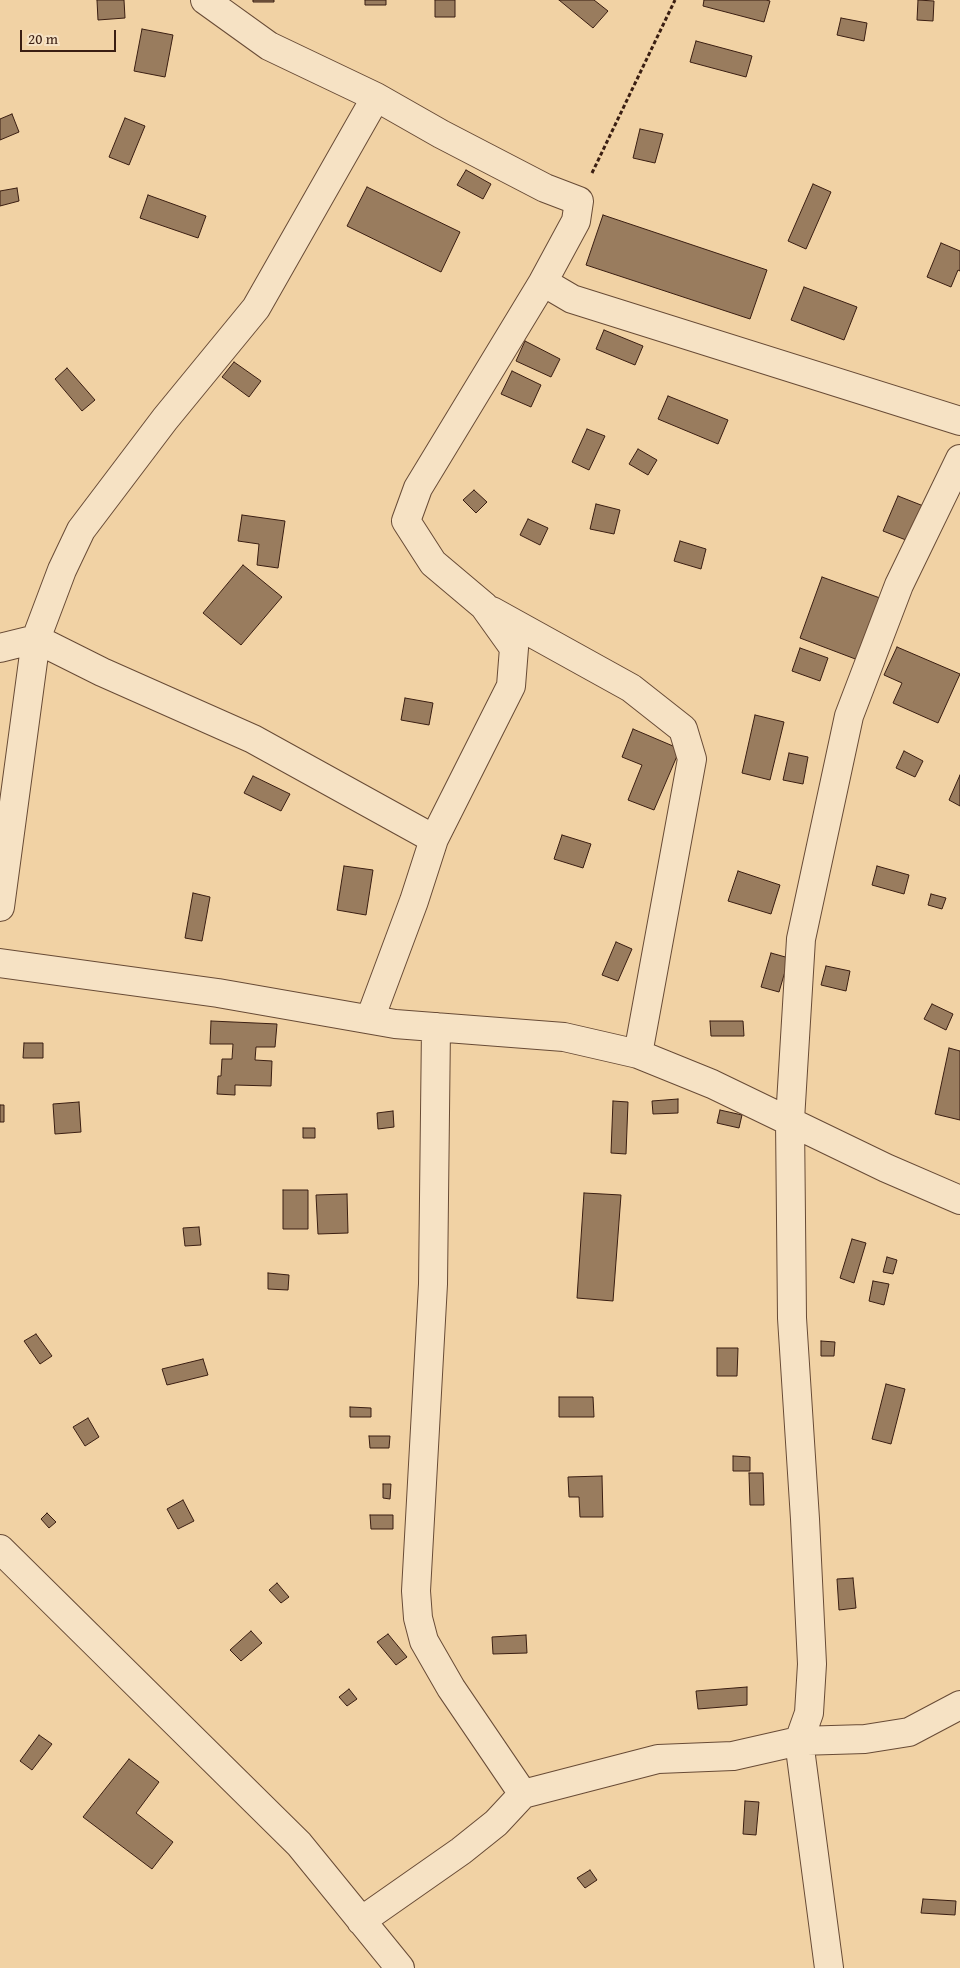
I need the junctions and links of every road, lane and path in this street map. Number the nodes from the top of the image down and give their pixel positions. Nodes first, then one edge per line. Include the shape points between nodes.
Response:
1 (205, 0) edge
2 (675, 0) edge
3 (376, 97) junction
4 (579, 201) junction
5 (543, 282) junction
6 (960, 421) edge
7 (960, 458) edge
8 (484, 606) junction
9 (36, 639) junction
10 (0, 648) edge
11 (434, 839) junction
12 (0, 907) edge
13 (0, 963) edge
14 (370, 1019) junction
15 (436, 1027) junction
16 (638, 1054) junction
17 (790, 1120) junction
18 (960, 1200) edge
19 (0, 1548) edge
20 (960, 1705) edge
21 (800, 1741) junction
22 (523, 1794) junction
23 (361, 1921) junction
24 (400, 1968) edge
25 (828, 1968) edge

1 - 3 street via 269,46
2 - 4 path
3 - 4 street via 536,184
3 - 9 street via 256,308 165,419 81,530
4 - 5 street via 576,221
5 - 6 street via 572,299
5 - 8 street via 418,488 406,521 433,563
7 - 17 street via 899,585 849,716 801,938
8 - 11 street via 514,648 511,686
8 - 16 street via 631,688 683,728 692,759
9 - 10 street
9 - 11 street via 253,739
9 - 12 street
11 - 14 street
13 - 14 street via 218,993
14 - 15 street
15 - 16 street via 564,1037
15 - 22 street via 433,1284 416,1591 418,1618 424,1641 451,1688
16 - 17 street
17 - 18 street via 886,1168
17 - 21 street via 792,1318 812,1664 809,1713
19 - 23 street via 299,1844
20 - 21 street via 909,1732 865,1740
21 - 22 street via 733,1756 658,1759
21 - 25 street
22 - 23 street via 462,1852
23 - 24 street

